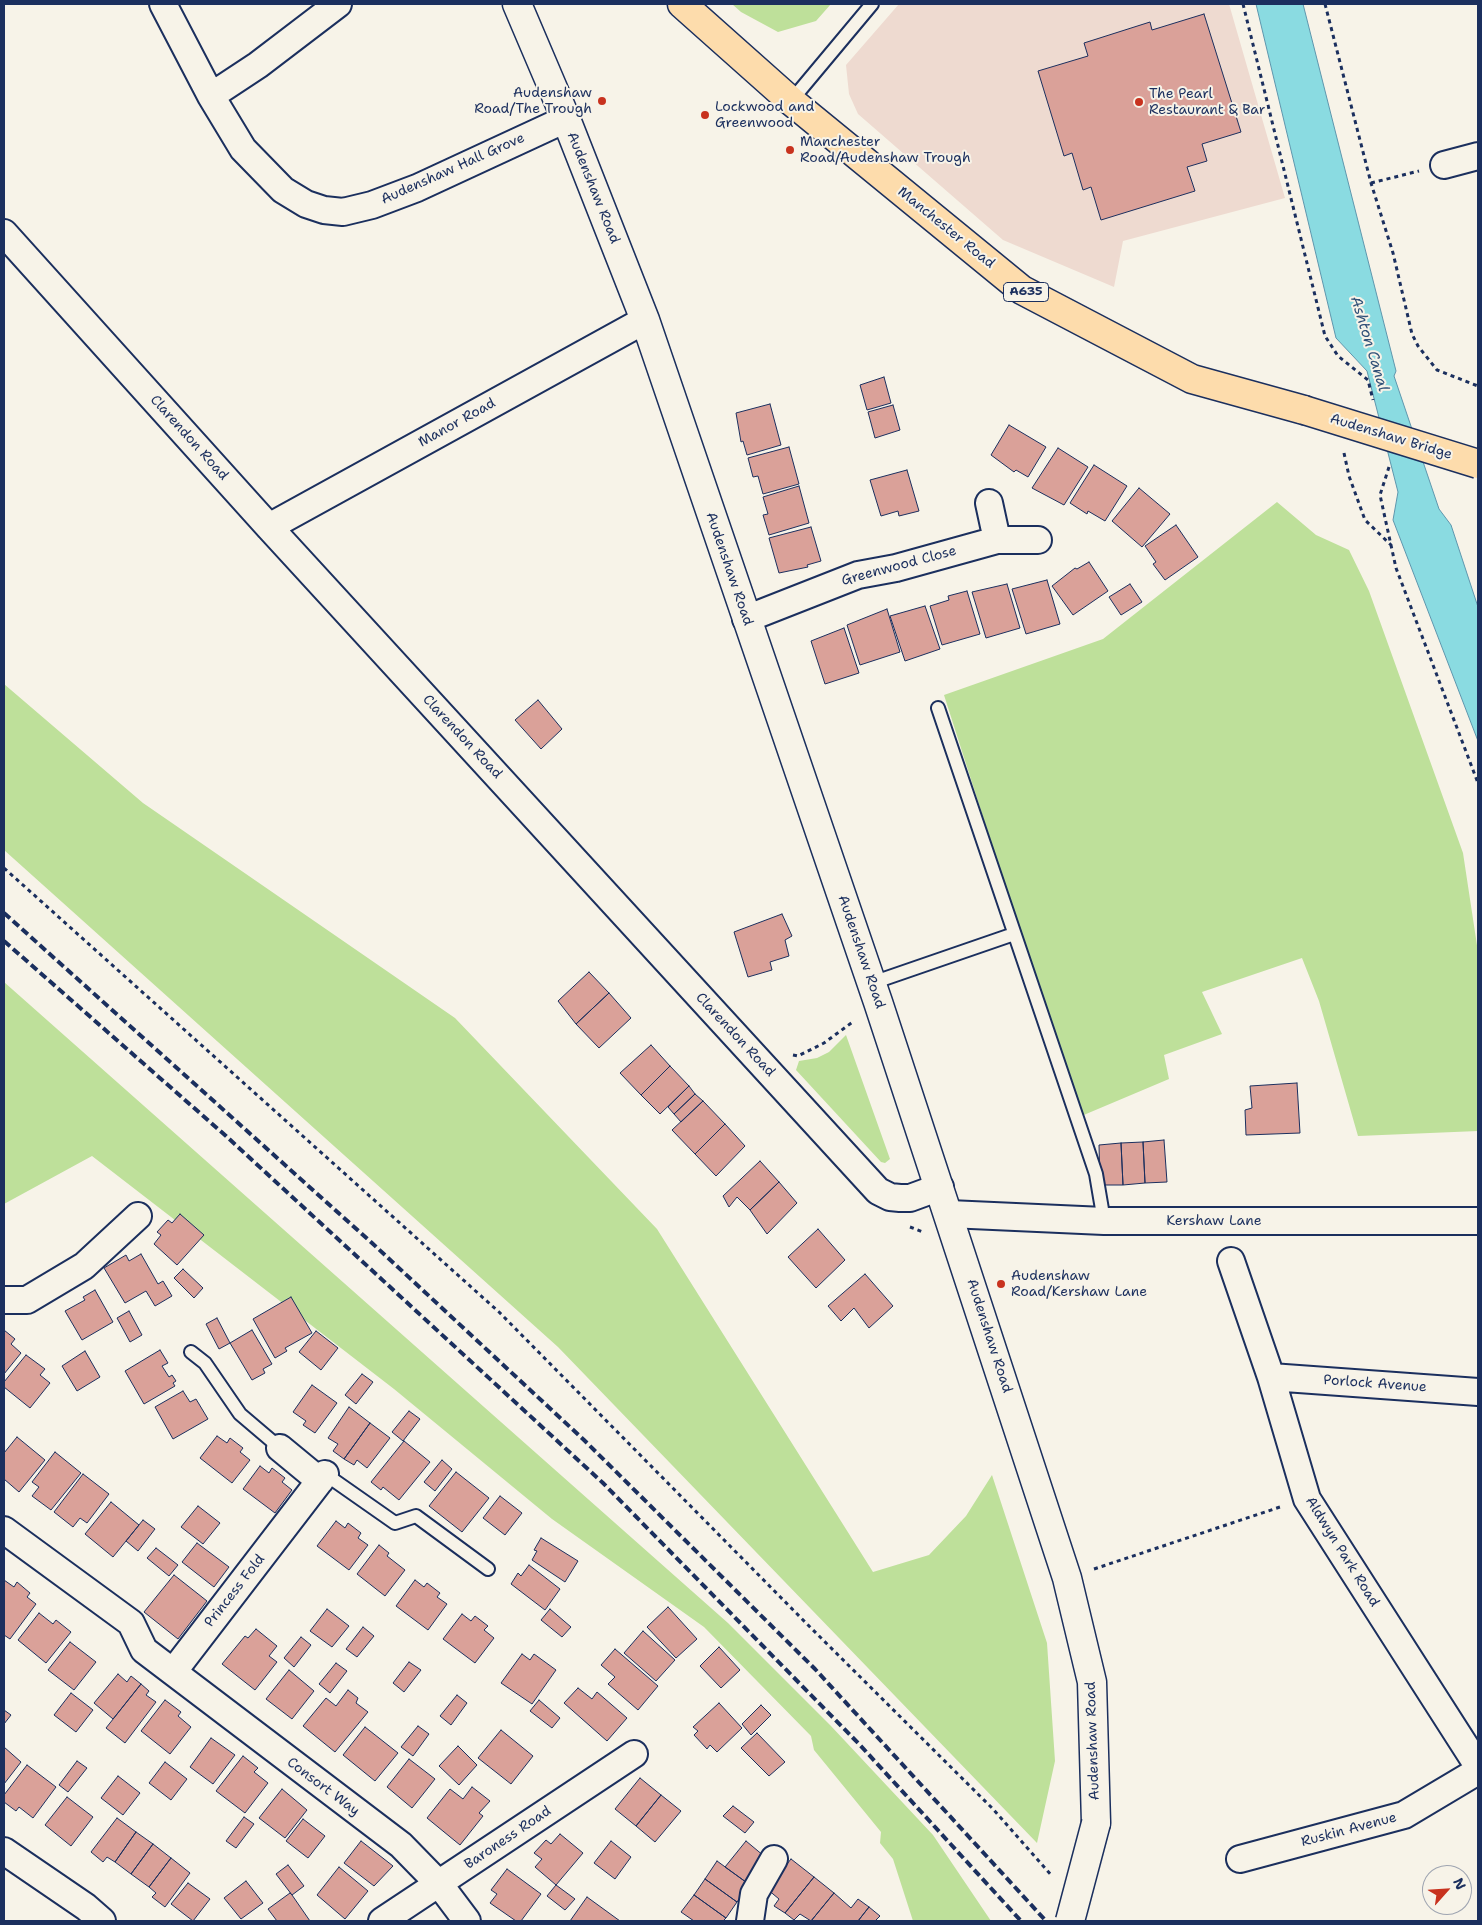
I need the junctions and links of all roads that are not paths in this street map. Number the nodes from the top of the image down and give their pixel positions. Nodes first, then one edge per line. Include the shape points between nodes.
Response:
1 (163, 4) edge
2 (338, 4) edge
3 (517, 4) edge
4 (682, 4) edge
5 (872, 4) edge
6 (210, 96) junction
7 (791, 101) junction
8 (566, 119) junction
9 (1478, 156) edge
10 (1444, 165) road end
11 (4, 233) edge
12 (645, 320) junction
13 (1304, 410) joint
14 (1478, 464) edge
15 (989, 503) dead end
16 (269, 527) junction
17 (997, 540) junction
18 (1038, 540) dead end
19 (746, 619) junction
20 (938, 708) dead end
21 (1014, 934) junction
22 (875, 992) junction
23 (940, 1187) junction
24 (949, 1214) junction
25 (138, 1216) dead end
26 (1104, 1221) junction
27 (1478, 1221) edge
28 (1230, 1260) dead end
29 (4, 1300) edge
30 (191, 1352) dead end
31 (1271, 1377) junction
32 (1478, 1392) edge
33 (280, 1448) joint
34 (322, 1478) junction
35 (4, 1530) edge
36 (488, 1569) dead end
37 (173, 1672) junction
38 (634, 1754) dead end
39 (1478, 1766) edge
40 (1478, 1771) edge
41 (4, 1851) edge
42 (774, 1859) dead end
43 (1240, 1859) dead end
44 (440, 1885) junction
45 (102, 1921) edge
46 (382, 1921) edge
47 (467, 1921) edge
48 (750, 1921) edge
49 (1070, 1921) edge

1 - 6 street, Audenshaw Hall Grove
2 - 6 street via 258,65
3 - 8 main road, Audenshaw Road
4 - 7 highway, Manchester Road / A635
5 - 7 lane
6 - 8 street, Audenshaw Hall Grove via 243,149 283,190 306,204 343,212 417,188
7 - 13 highway, Manchester Road / A635 via 1022,290 1192,379
8 - 12 main road, Audenshaw Road
9 - 10 street
11 - 16 street, Clarendon Road
12 - 16 street, Manor Road
12 - 19 main road, Audenshaw Road
13 - 14 highway, Audenshaw Bridge / A635, bridge
15 - 17 street
16 - 23 street, Clarendon Road via 878,1190 890,1197 910,1198
17 - 18 street, Greenwood Close
17 - 19 street, Greenwood Close via 912,564 858,575
19 - 22 main road, Audenshaw Road
20 - 21 lane
21 - 22 lane
21 - 26 lane via 1096,1174
22 - 23 main road, Audenshaw Road
23 - 24 main road, Audenshaw Road
24 - 26 street, Kershaw Lane
24 - 49 main road, Audenshaw Road, bridge via 1068,1578 1092,1682 1096,1823
25 - 29 street via 84,1266 27,1300
26 - 27 street, Kershaw Lane
28 - 31 street, Aldwyn Park Road
30 - 33 lane via 205,1363 240,1414
31 - 32 street, Porlock Avenue
31 - 39 street, Aldwyn Park Road via 1307,1498
33 - 34 street
34 - 36 lane via 395,1523 416,1516
34 - 37 street, Princess Fold
35 - 37 street via 131,1622 144,1650
37 - 44 street, Consort Way via 401,1845
38 - 44 street, Baroness Road
40 - 43 street, Ruskin Avenue via 1404,1815
41 - 45 street
42 - 48 street via 754,1894
44 - 46 street, Baroness Road
44 - 47 street, Consort Way

